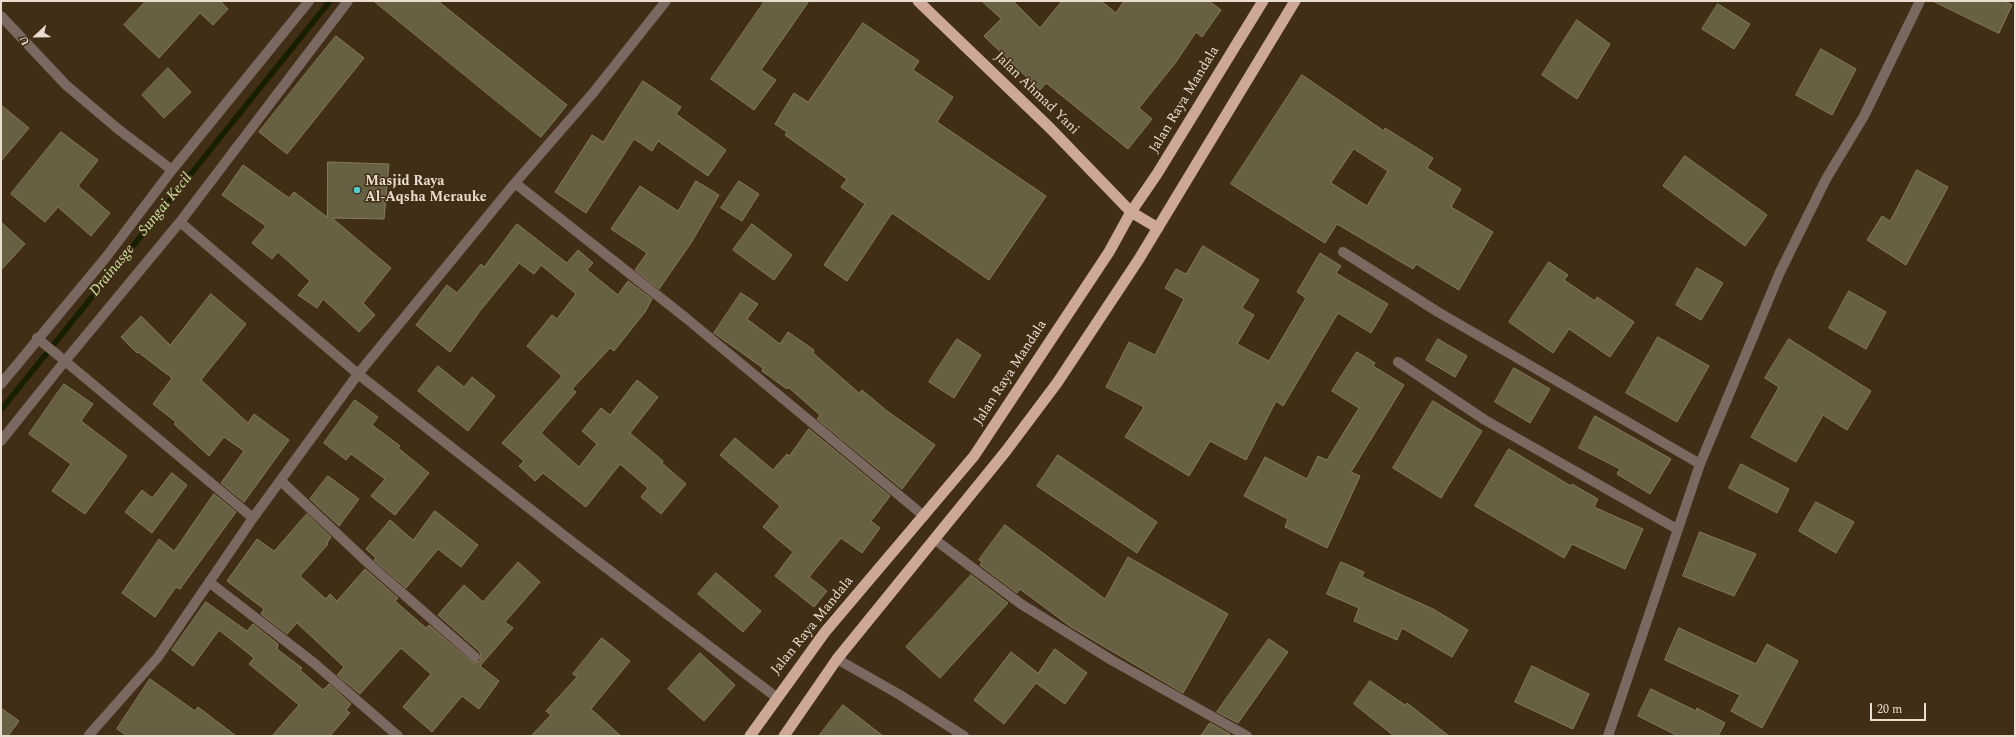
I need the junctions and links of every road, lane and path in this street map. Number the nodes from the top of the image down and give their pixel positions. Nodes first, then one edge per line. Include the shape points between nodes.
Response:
1 (309, 1) edge
2 (348, 1) edge
3 (666, 1) edge
4 (918, 1) edge
5 (1263, 1) edge
6 (1295, 1) edge
7 (1920, 1) edge
8 (1, 16) edge
9 (172, 170) junction
10 (515, 183) junction
11 (1131, 212) junction
12 (180, 222) junction
13 (1158, 228) junction
14 (1343, 252) dead end
15 (41, 341) junction
16 (62, 358) junction
17 (1398, 362) dead end
18 (358, 374) junction
19 (1, 384) edge
20 (1, 441) edge
21 (1700, 464) junction
22 (281, 481) junction
23 (924, 516) junction
24 (253, 518) junction
25 (1677, 529) junction
26 (934, 539) junction
27 (209, 582) junction
28 (474, 657) dead end
29 (837, 659) junction
30 (776, 697) junction
31 (90, 735) edge
32 (398, 736) edge
33 (750, 736) edge
34 (784, 736) edge
35 (964, 736) edge
36 (1247, 736) edge
37 (1608, 736) edge

1 - 9 street
2 - 12 street
3 - 10 street via 593,94
4 - 11 highway, Jalan Ahmad Yani via 1050,128
5 - 11 highway, Jalan Raya Mandala via 1158,174
6 - 13 highway
7 - 21 street via 1864,116 1826,179 1783,265
8 - 9 street via 66,85
9 - 15 street
10 - 18 street
10 - 23 street via 686,318
11 - 13 highway, Jalan Ahmad Yani
11 - 23 highway, Jalan Raya Mandala via 1109,252 974,456
12 - 16 street
12 - 18 street
13 - 26 highway via 1057,383 1006,451
14 - 21 street via 1438,312
15 - 16 street
15 - 19 street
16 - 20 street
16 - 24 street
17 - 25 street via 1485,420
18 - 22 street
18 - 30 street via 570,541
21 - 25 street
22 - 24 street
22 - 28 street
23 - 30 highway, Jalan Raya Mandala via 825,632
24 - 27 street
25 - 37 street
26 - 29 highway
26 - 36 street via 1021,604 1113,661
27 - 31 street via 158,657
27 - 32 street via 314,663
29 - 34 highway
29 - 35 street
30 - 33 highway, Jalan Raya Mandala

